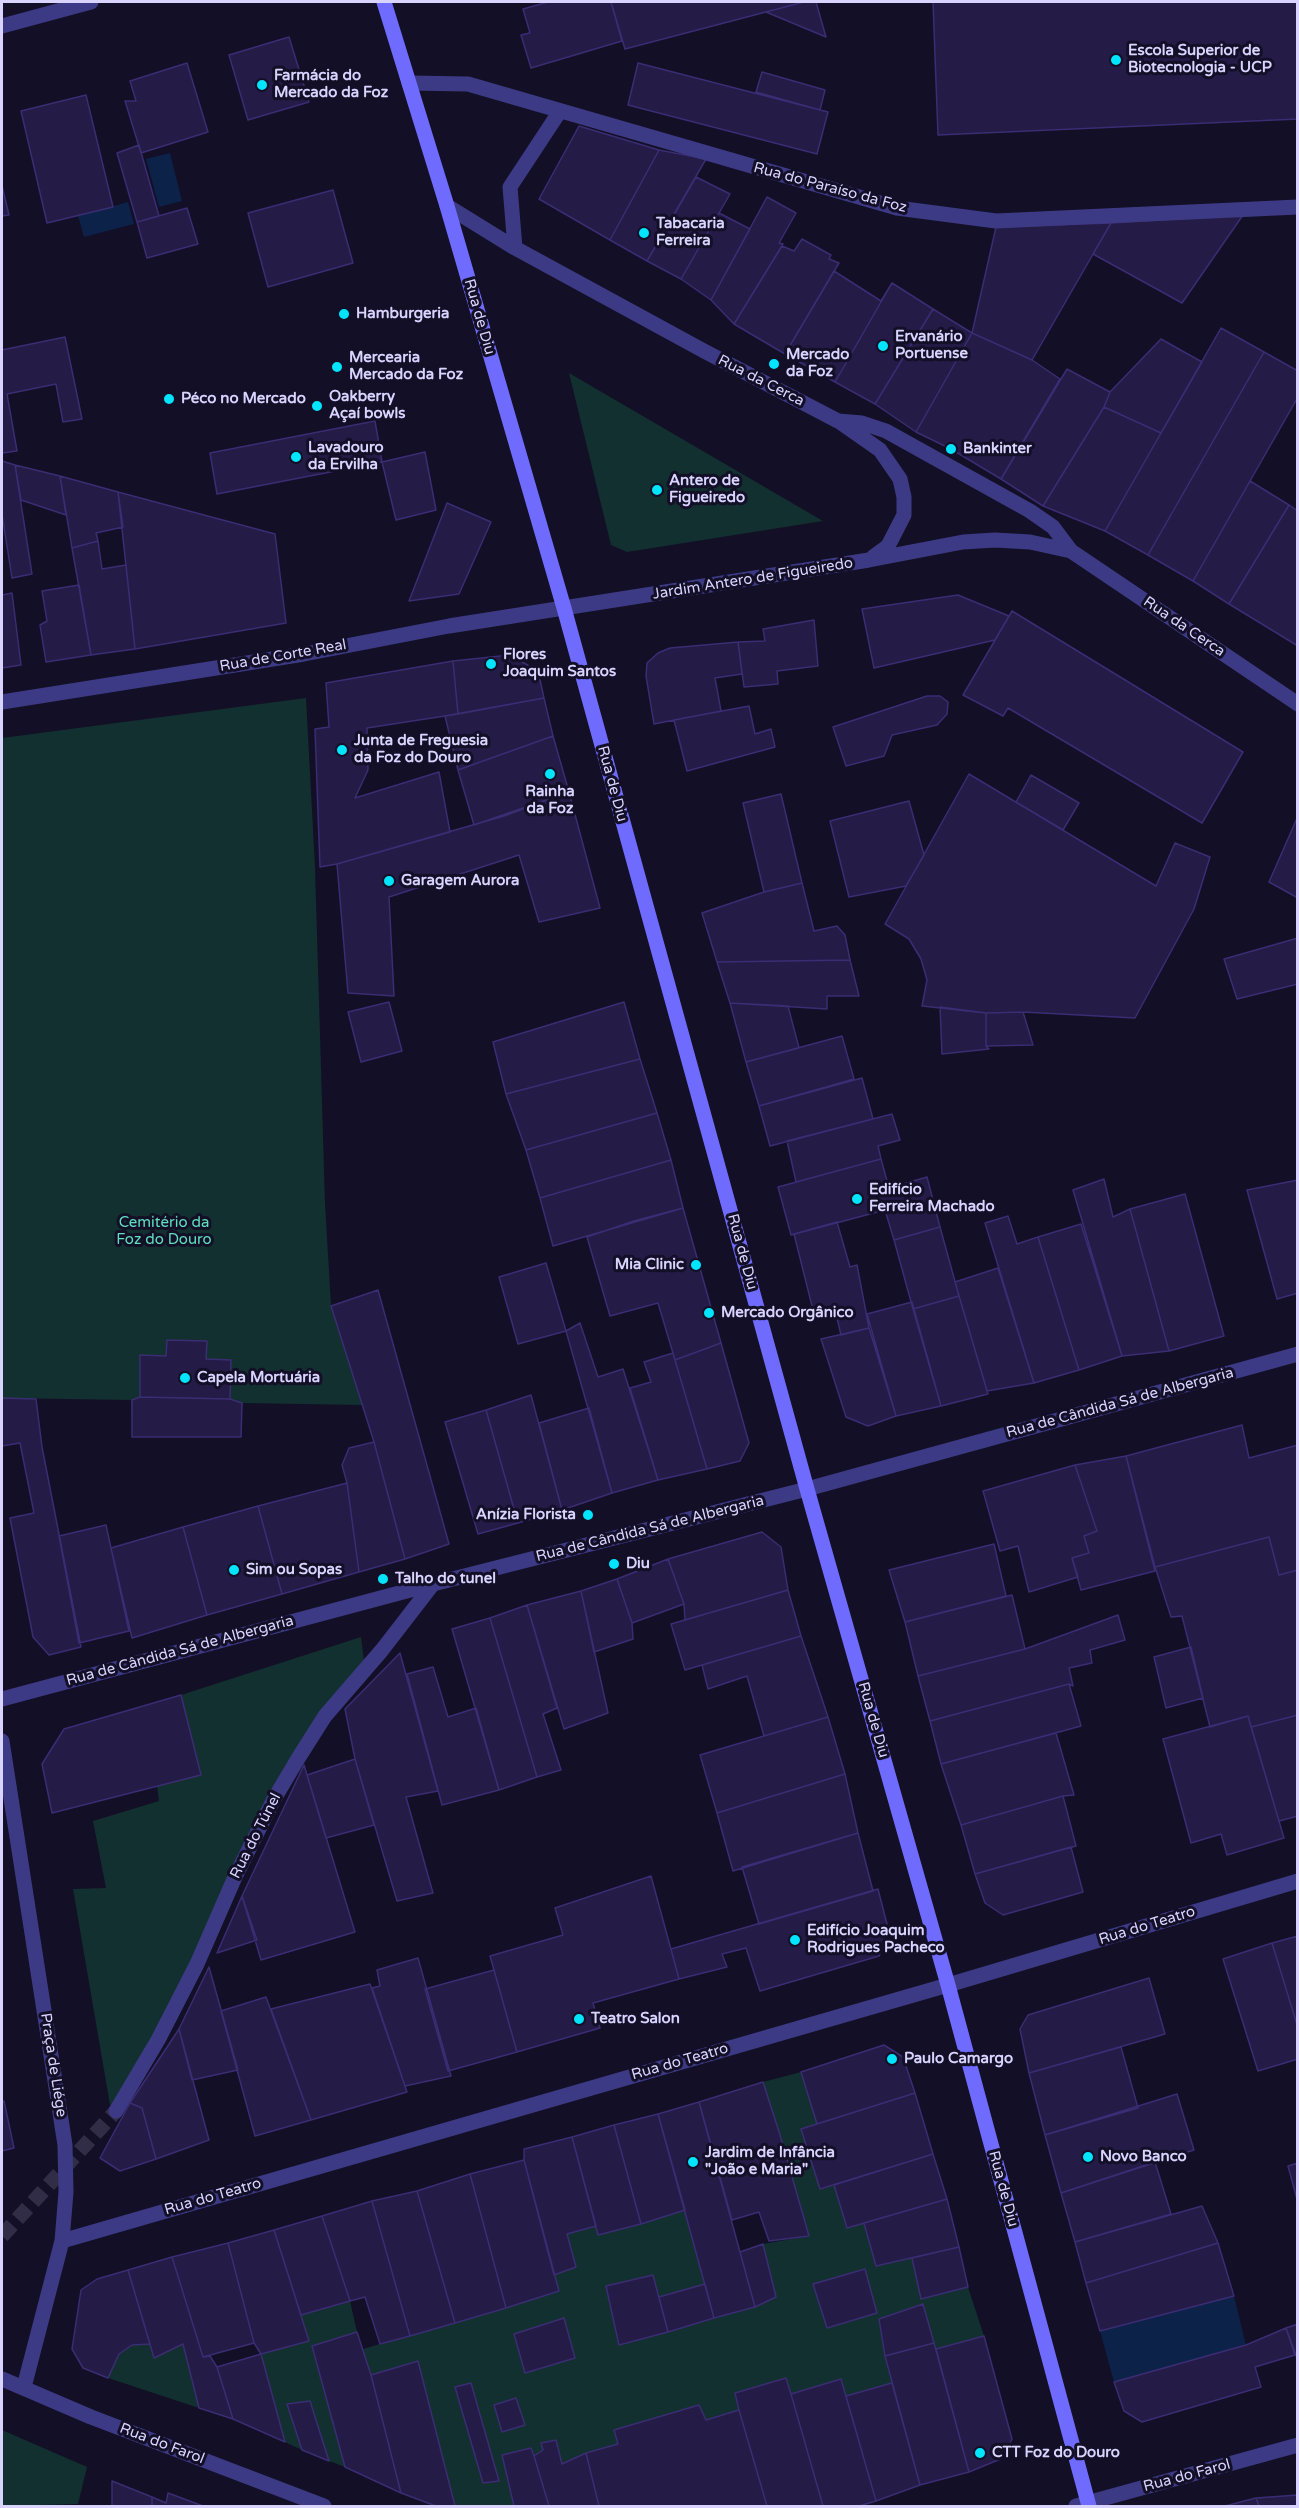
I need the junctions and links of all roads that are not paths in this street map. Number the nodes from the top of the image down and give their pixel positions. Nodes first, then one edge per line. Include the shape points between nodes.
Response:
1 (92, 2) edge
2 (384, 2) edge
3 (2, 26) edge
4 (409, 83) junction
5 (560, 111) junction
6 (447, 206) junction
7 (1298, 207) edge
8 (515, 248) junction
9 (838, 421) junction
10 (1071, 551) junction
11 (869, 560) junction
12 (564, 608) junction
13 (2, 702) edge
14 (1298, 704) edge
15 (1298, 1354) edge
16 (807, 1489) junction
17 (433, 1584) junction
18 (2, 1699) edge
19 (2, 1741) edge
20 (1298, 1881) edge
21 (948, 1985) junction
22 (116, 2111) tunnel mouth
23 (62, 2241) junction
24 (2, 2379) edge
25 (24, 2387) junction
26 (1298, 2445) edge
27 (1084, 2505) edge
28 (324, 2506) edge

1 - 3 street
2 - 4 main road, Rua de Diu
4 - 5 street, Rua do Paraíso da Foz via 468,84
4 - 6 main road, Rua de Diu
5 - 7 street, Rua do Paraíso da Foz via 897,208 996,221
5 - 8 street via 510,187
6 - 8 street, Rua da Cerca
6 - 12 main road, Rua de Diu
8 - 9 street, Rua da Cerca
9 - 10 street, Rua da Cerca via 886,431 1030,511 1053,527
9 - 11 street, Jardim Antero de Figueiredo via 880,450 900,479 904,515 888,546
10 - 11 street, Rua da Cerca via 1030,542 995,540 963,542
10 - 14 street, Rua da Cerca
11 - 12 street, Jardim Antero de Figueiredo
12 - 13 street, Rua de Corte Real
12 - 16 main road, Rua de Diu
15 - 16 street, Rua de Cândida Sá de Albergaria
16 - 17 street, Rua de Cândida Sá de Albergaria
16 - 21 main road, Rua de Diu
17 - 18 street, Rua de Cândida Sá de Albergaria
17 - 22 street, Rua do Túnel via 325,1716 298,1757 235,1877 158,2040
19 - 23 street, Praça de Liége via 61,2114 66,2192
20 - 21 street, Rua do Teatro
21 - 23 street, Rua do Teatro
21 - 27 main road, Rua de Diu
23 - 25 street, Praça de Liége
24 - 25 street, Rua do Farol
25 - 28 street, Rua do Farol via 91,2417
26 - 27 street, Rua do Farol

